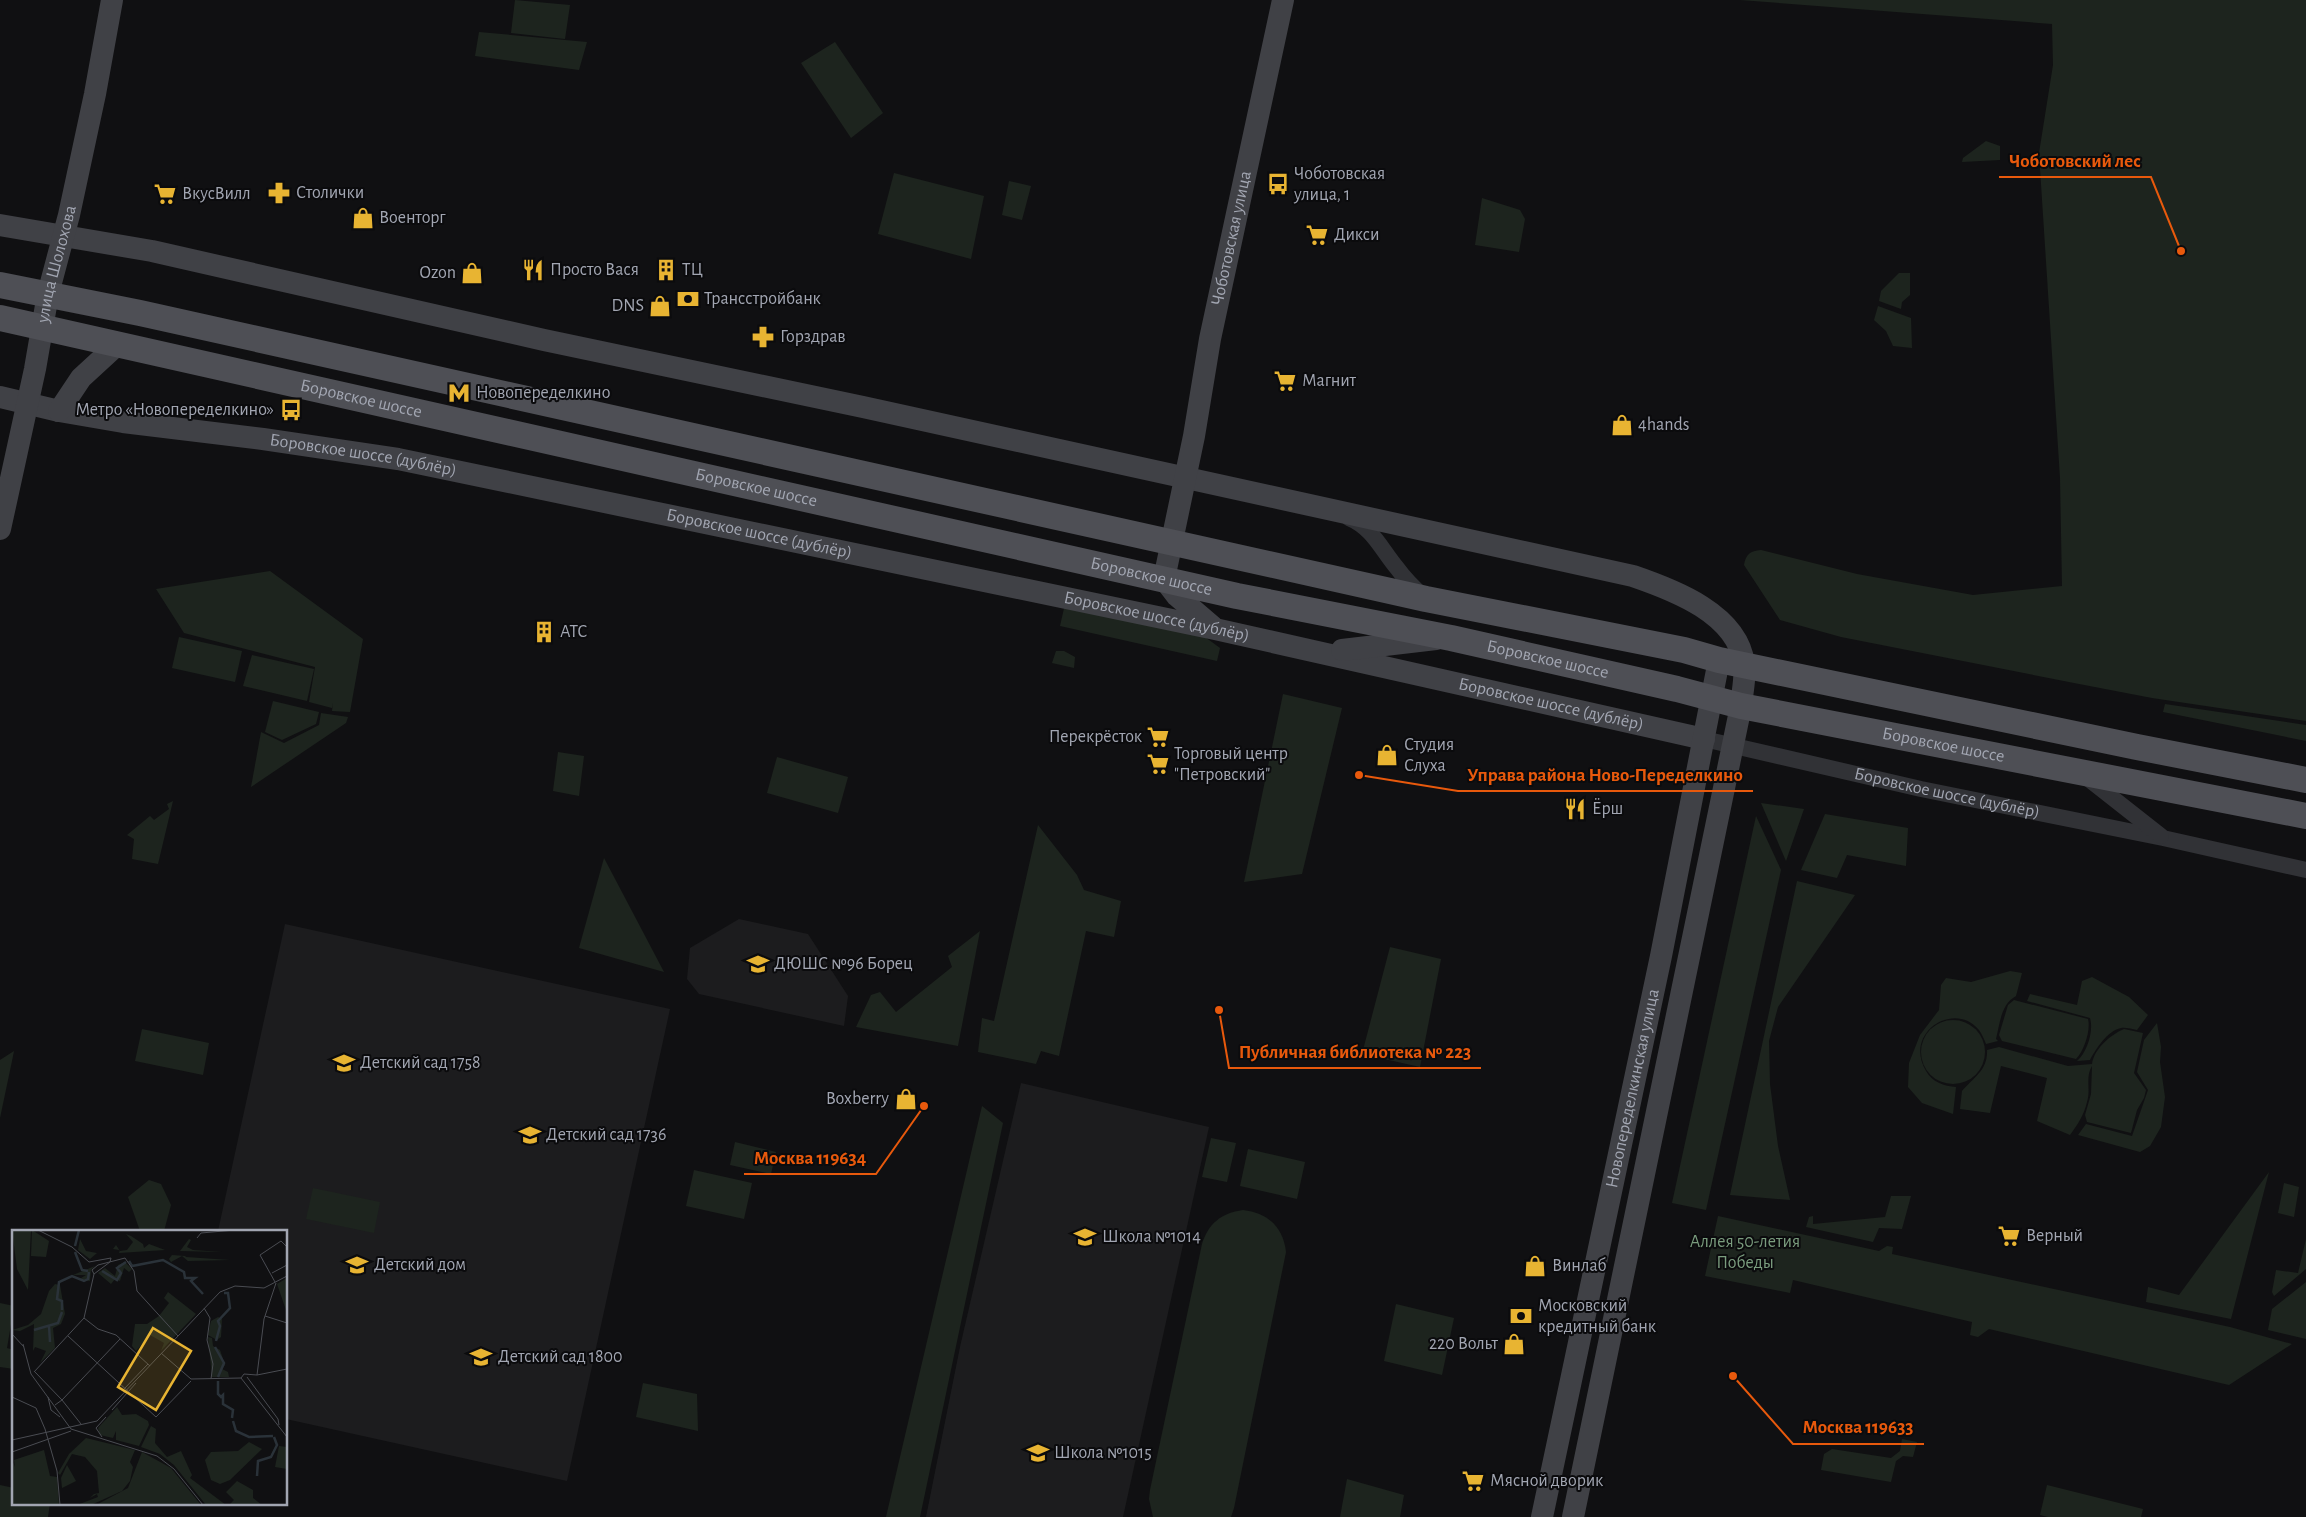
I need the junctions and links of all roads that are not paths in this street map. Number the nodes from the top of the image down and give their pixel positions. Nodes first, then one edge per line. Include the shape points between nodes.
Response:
1 (112, 0) edge
2 (1283, 0) edge
3 (4, 229) edge
4 (63, 236) junction
5 (0, 285) edge
6 (48, 294) junction
7 (0, 318) edge
8 (42, 326) junction
9 (118, 344) junction
10 (0, 397) edge
11 (27, 403) junction
12 (59, 411) junction
13 (1185, 477) junction
14 (1334, 511) junction
15 (0, 528) edge
16 (1172, 542) junction
17 (1164, 579) junction
18 (1426, 598) junction
19 (1215, 629) junction
20 (1451, 638) junction
21 (1323, 652) junction
22 (1719, 660) junction
23 (1744, 665) junction
24 (1712, 699) junction
25 (1741, 706) junction
26 (1704, 739) junction
27 (1733, 746) junction
28 (2082, 774) junction
29 (2306, 780) edge
30 (2306, 816) edge
31 (2163, 838) junction
32 (2306, 870) edge
33 (1542, 1517) edge
34 (1572, 1517) edge

1 - 4 street, улица Шолохова
2 - 13 street, Чоботовская улица via 1210,339
3 - 4 street
4 - 6 street, улица Шолохова
4 - 13 street via 152,251 544,340
5 - 6 main road, Боровское шоссе
6 - 8 street, улица Шолохова
6 - 16 main road, Боровское шоссе
7 - 8 main road, Боровское шоссе
8 - 9 main road, Боровское шоссе
8 - 11 street, улица Шолохова
9 - 12 street via 80,378
9 - 17 main road, Боровское шоссе
10 - 11 street, Боровское шоссе (дублёр)
11 - 12 street, Боровское шоссе (дублёр)
11 - 15 street, улица Шолохова
12 - 19 street, Боровское шоссе (дублёр) via 398,459
13 - 14 street
13 - 16 street, Чоботовская улица
14 - 18 street via 1358,522 1375,536 1396,567
14 - 23 street via 1633,576 1663,586 1692,600 1724,624 1740,646
16 - 17 street, Чоботовская улица
16 - 18 main road, Боровское шоссе
17 - 19 street via 1189,608
17 - 20 main road, Боровское шоссе
18 - 22 main road, Боровское шоссе via 1684,650
19 - 21 street, Боровское шоссе (дублёр)
20 - 21 street
20 - 24 main road, Боровское шоссе
21 - 26 street, Боровское шоссе (дублёр)
22 - 23 main road, Боровское шоссе
22 - 24 street, Новопеределкинская улица
23 - 25 street, Новопеределкинская улица
23 - 29 main road, Боровское шоссе
24 - 25 main road, Боровское шоссе
24 - 26 street, Новопеределкинская улица
25 - 27 street, Новопеределкинская улица
25 - 28 main road, Боровское шоссе
26 - 27 street, Боровское шоссе (дублёр)
26 - 33 street, Новопеределкинская улица
27 - 31 street, Боровское шоссе (дублёр) via 1921,789
27 - 34 street, Новопеределкинская улица
28 - 30 main road, Боровское шоссе
28 - 31 street
31 - 32 street, Боровское шоссе (дублёр)

